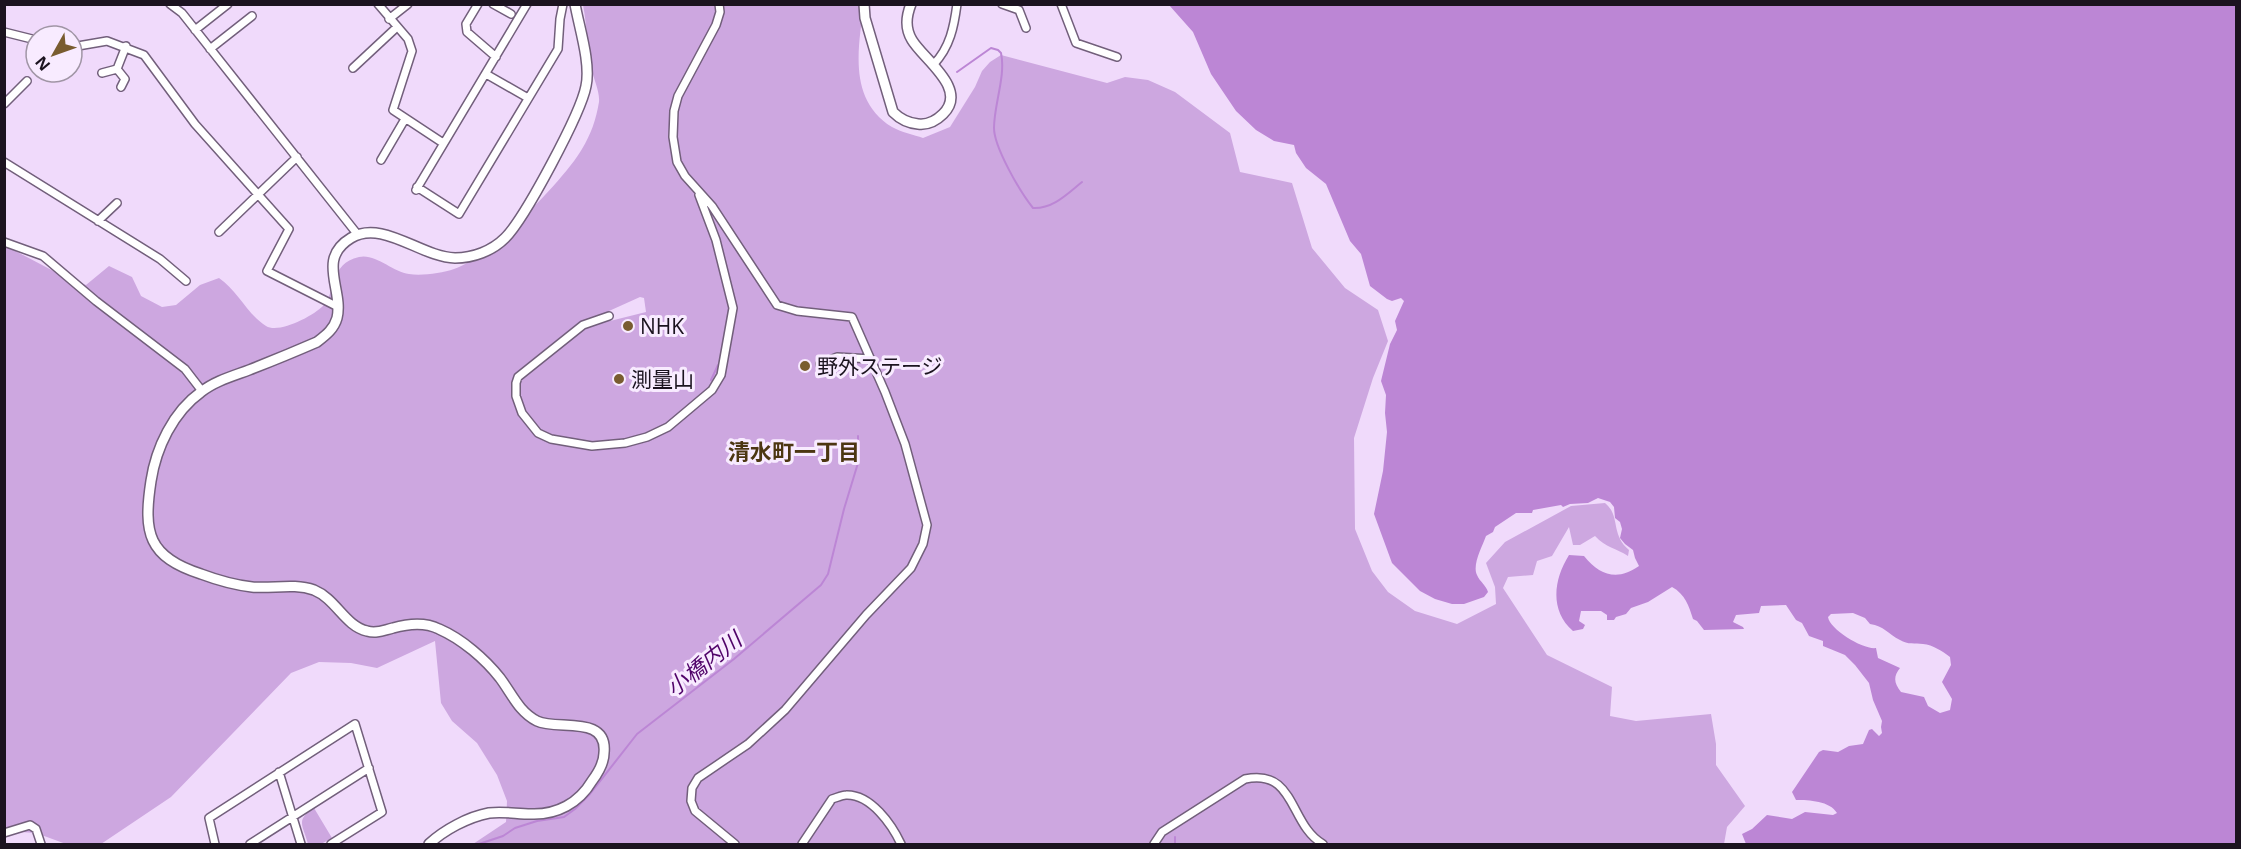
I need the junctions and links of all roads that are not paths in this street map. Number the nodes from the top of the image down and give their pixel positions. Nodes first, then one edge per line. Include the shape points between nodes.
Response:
1 (170, 4) edge
2 (228, 4) edge
3 (378, 4) edge
4 (408, 4) edge
5 (478, 4) edge
6 (494, 4) edge
7 (527, 4) edge
8 (563, 4) edge
9 (575, 4) edge
10 (719, 4) edge
11 (864, 4) edge
12 (911, 4) edge
13 (957, 4) edge
14 (1002, 4) edge
15 (1061, 4) edge
16 (511, 14) dead end
17 (252, 16) dead end
18 (389, 19) junction
19 (397, 27) junction
20 (1026, 28) dead end
21 (195, 30) junction
22 (4, 32) edge
23 (24, 37) edge
24 (1065, 40) dead end
25 (1076, 43) junction
26 (84, 45) edge
27 (126, 46) junction
28 (210, 49) junction
29 (496, 57) junction
30 (1117, 57) dead end
31 (934, 64) junction
32 (353, 68) dead end
33 (117, 69) junction
34 (102, 73) dead end
35 (486, 74) junction
36 (24, 84) edge
37 (121, 87) dead end
38 (528, 98) junction
39 (4, 104) edge
40 (405, 119) junction
41 (443, 143) junction
42 (297, 157) junction
43 (381, 160) dead end
44 (4, 162) edge
45 (697, 190) junction
46 (257, 195) junction
47 (117, 203) dead end
48 (98, 221) junction
49 (219, 232) dead end
50 (358, 235) junction
51 (4, 242) edge
52 (186, 281) dead end
53 (338, 307) junction
54 (609, 316) dead end
55 (871, 359) junction
56 (820, 364) dead end
57 (202, 391) junction
58 (369, 768) junction
59 (279, 772) junction
60 (294, 816) junction
61 (4, 833) edge
62 (40, 844) edge
63 (215, 844) edge
64 (250, 844) edge
65 (301, 844) edge
66 (331, 844) edge
67 (428, 844) edge
68 (735, 844) edge
69 (802, 844) edge
70 (901, 844) edge
71 (1154, 844) edge
72 (1323, 844) edge

1 - 21 street
2 - 21 street
3 - 18 street
4 - 18 street
5 - 29 street via 465,24 467,32
6 - 16 street
7 - 29 street
8 - 38 street via 558,50
9 - 50 main road via 587,73 584,96 527,206 504,239 483,253 456,258 440,256 376,232
10 - 45 street via 716,25 686,78 674,111 677,162
11 - 31 main road via 887,96 900,119 924,124 946,111 950,95
12 - 31 main road via 907,27 912,41
13 - 31 street via 954,29 944,54
14 - 20 street via 1019,10
15 - 25 street
17 - 28 street
18 - 19 street
19 - 32 street
19 - 40 street via 412,51 393,110
21 - 28 street
22 - 23 street
24 - 25 street
25 - 30 street
26 - 27 street via 107,41
27 - 33 street
27 - 46 street via 144,55 195,124
28 - 42 street
29 - 35 street
33 - 34 street
33 - 37 street via 125,80
35 - 38 street
35 - 41 street
36 - 39 street
38 - 41 street via 459,214 416,189
40 - 41 street
40 - 43 street
42 - 46 street
42 - 50 street
44 - 48 street
45 - 54 street via 716,240 733,308 726,356 712,390 668,427 625,443 583,445 538,434 522,413 516,396 518,377 583,325
45 - 55 street via 712,206 777,305 797,311 852,316
46 - 49 street
46 - 53 street via 289,230 267,271
47 - 48 street
48 - 52 street via 160,259
50 - 53 main road via 349,240 333,262
51 - 57 street via 43,256 185,369
53 - 57 main road via 334,325 317,342
55 - 56 street via 837,357
55 - 68 street via 919,489 927,525 923,544 911,568 785,710 748,744 698,778 692,788 695,812
57 - 67 main road via 167,433 153,470 149,526 162,556 182,568 252,587 303,587 315,591 353,625 370,632 409,625 436,627 480,657 525,714 539,722 589,727 603,741 599,771 587,790 570,805 532,815 487,814 460,824
58 - 59 street via 355,724
58 - 60 street
58 - 66 street via 382,812
59 - 60 street
59 - 63 street via 209,818
60 - 64 street
60 - 65 street
61 - 62 street via 30,825 36,829
69 - 70 street via 832,799 847,795 870,802 888,821
71 - 72 street via 1162,832 1245,779 1258,776 1271,778 1280,785 1313,839

